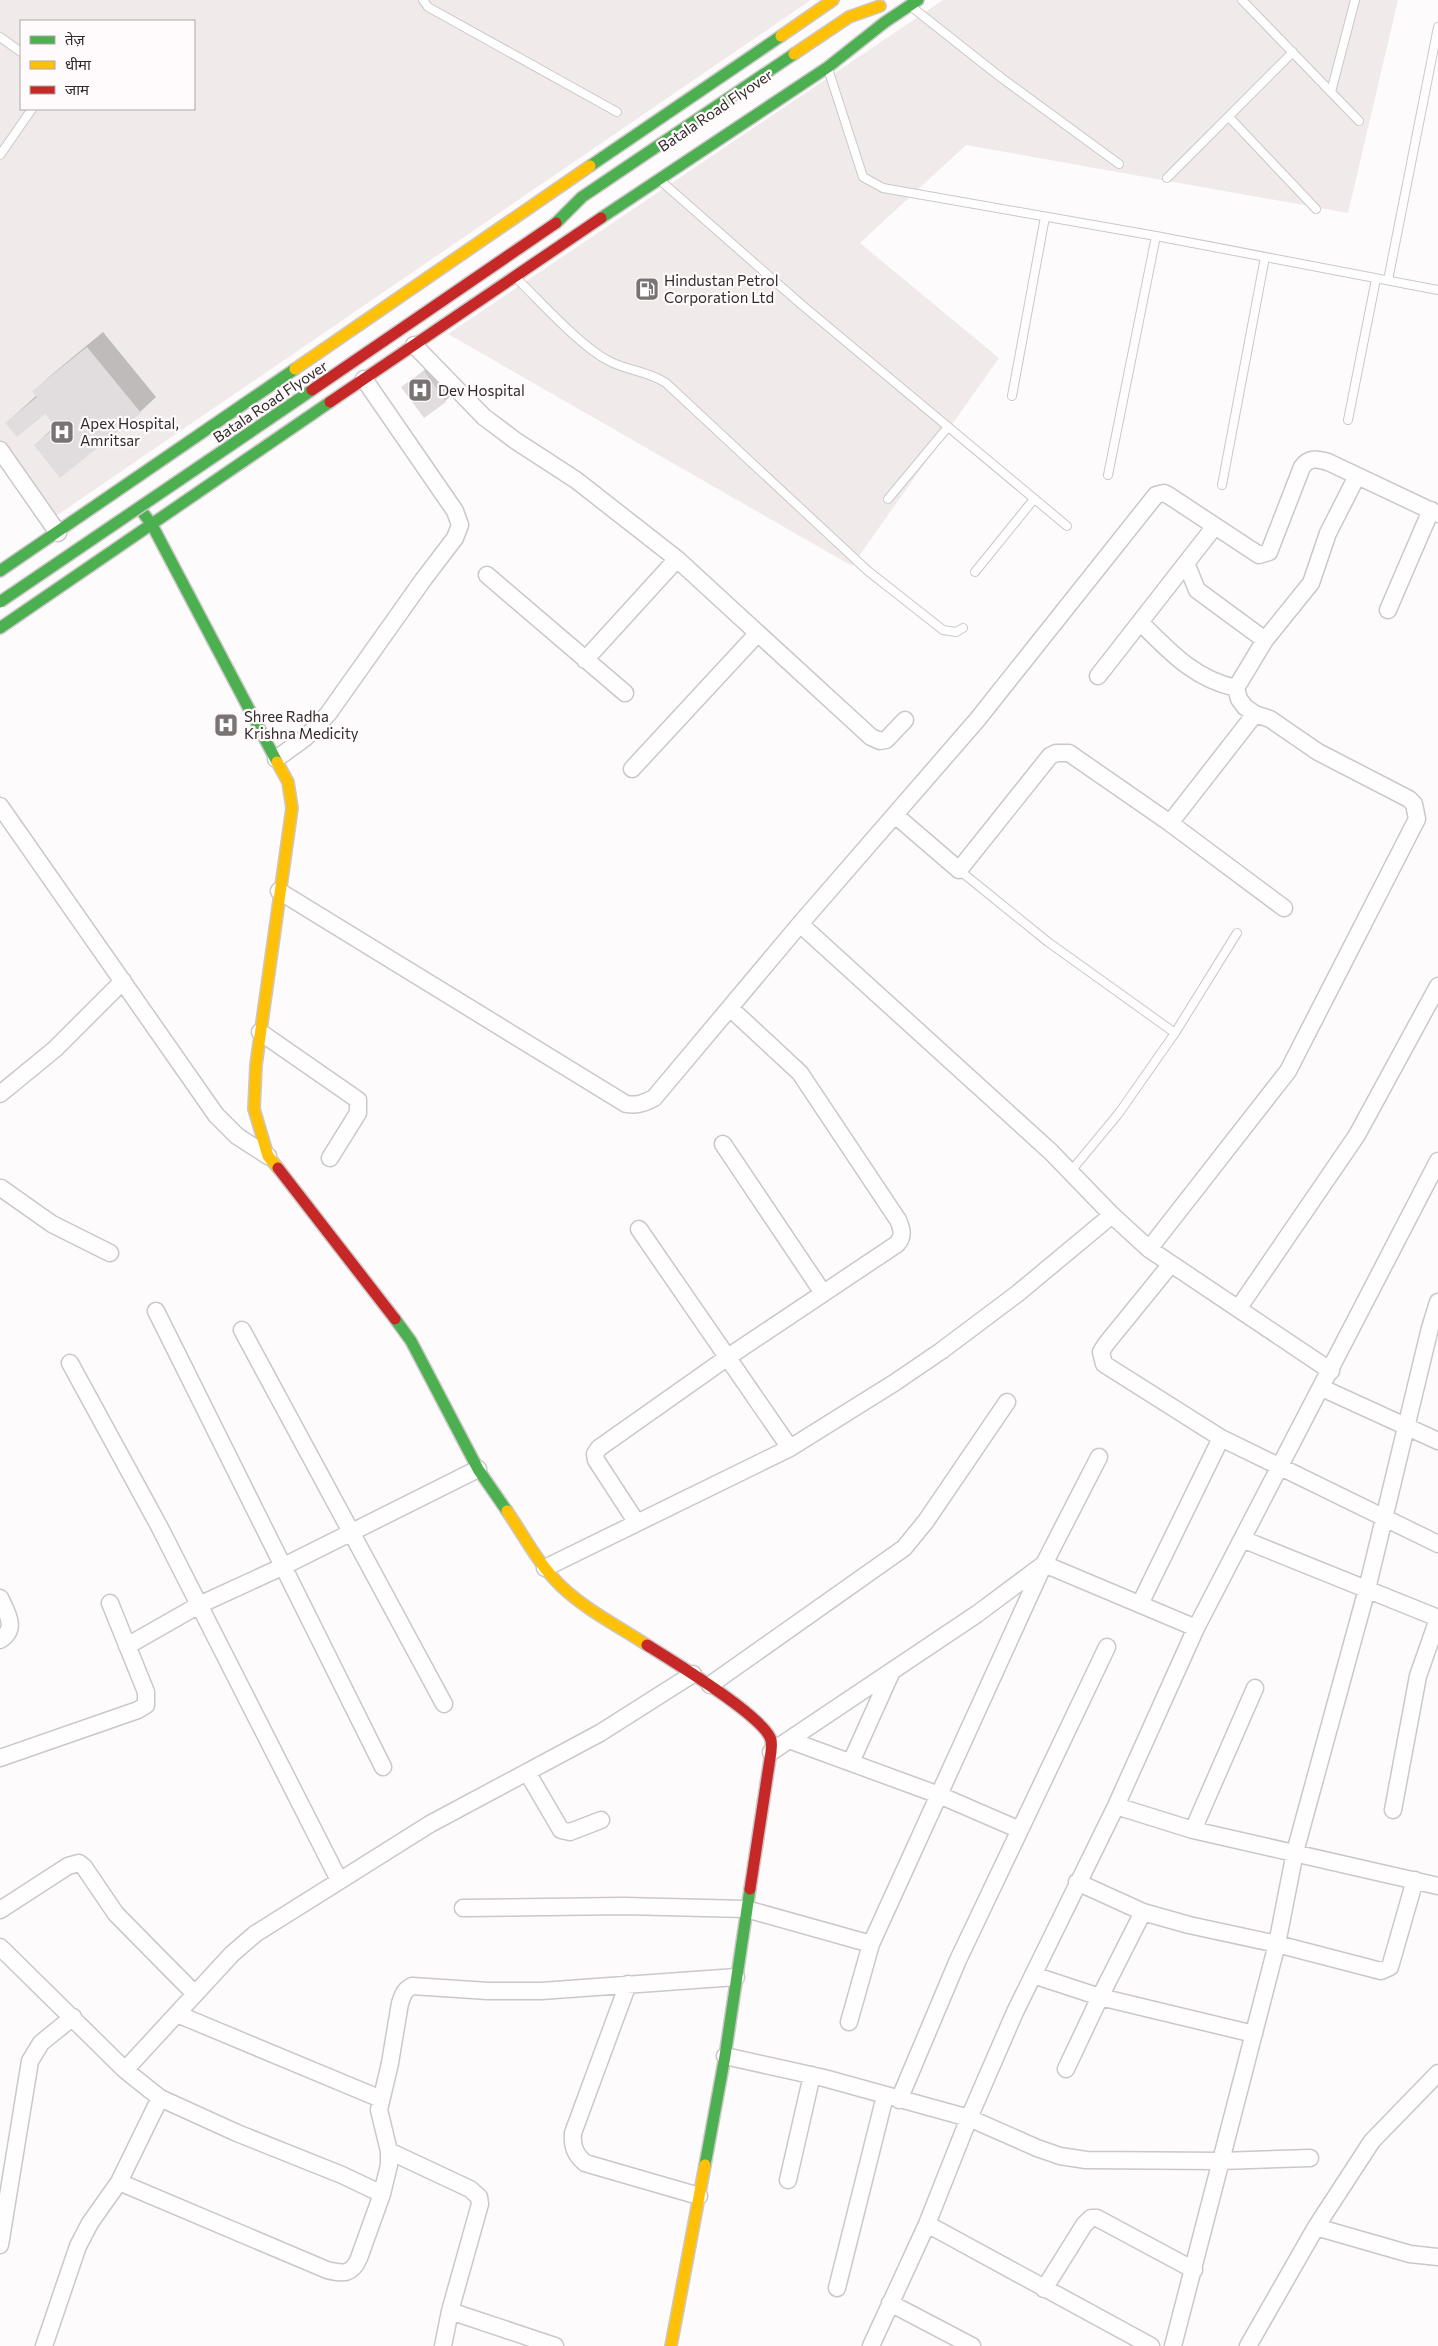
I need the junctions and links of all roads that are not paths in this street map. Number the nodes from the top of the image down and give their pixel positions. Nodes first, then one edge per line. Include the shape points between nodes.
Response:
1 (423, 0) edge
2 (833, 0) edge
3 (1242, 0) edge
4 (1355, 0) edge
5 (885, 3) edge
6 (914, 3) edge
7 (1438, 27) edge
8 (0, 37) edge
9 (836, 46) dead end
10 (20, 51) edge
11 (1293, 52) junction
12 (828, 67) junction
13 (1331, 92) junction
14 (31, 110) edge
15 (617, 112) dead end
16 (1229, 117) junction
17 (1359, 121) dead end
18 (0, 155) edge
19 (665, 161) dead end
20 (1119, 164) dead end
21 (1167, 178) dead end
22 (660, 180) junction
23 (1316, 209) dead end
24 (1045, 217) junction
25 (556, 223) junction
26 (1156, 236) junction
27 (1265, 257) junction
28 (514, 276) junction
29 (1376, 278) junction
30 (1388, 280) junction
31 (1438, 290) edge
32 (414, 345) junction
33 (364, 379) junction
34 (1012, 396) dead end
35 (1348, 420) dead end
36 (947, 428) junction
37 (0, 450) edge
38 (1108, 475) dead end
39 (1357, 476) junction
40 (1222, 485) dead end
41 (125, 486) junction
42 (888, 499) dead end
43 (1034, 499) junction
44 (1434, 512) edge
45 (152, 525) junction
46 (1067, 526) dead end
47 (1215, 526) junction
48 (58, 532) junction
49 (677, 559) junction
50 (1186, 563) junction
51 (0, 571) edge
52 (975, 572) dead end
53 (487, 575) dead end
54 (0, 602) edge
55 (1388, 610) dead end
56 (1140, 622) junction
57 (0, 628) edge
58 (963, 628) dead end
59 (758, 633) junction
60 (1265, 640) junction
61 (585, 660) junction
62 (1098, 676) dead end
63 (1236, 688) junction
64 (625, 693) dead end
65 (1254, 714) junction
66 (905, 720) dead end
67 (276, 760) junction
68 (632, 769) dead end
69 (0, 806) edge
70 (894, 815) junction
71 (1170, 823) junction
72 (959, 870) junction
73 (279, 891) junction
74 (1284, 908) dead end
75 (800, 924) junction
76 (1237, 933) dead end
77 (123, 981) junction
78 (1438, 986) edge
79 (730, 1008) junction
80 (260, 1032) junction
81 (1174, 1033) junction
82 (0, 1094) edge
83 (723, 1144) dead end
84 (268, 1156) junction
85 (330, 1158) dead end
86 (1438, 1161) edge
87 (1071, 1171) junction
88 (0, 1188) edge
89 (1112, 1214) junction
90 (638, 1228) dead end
91 (1149, 1249) junction
92 (110, 1253) dead end
93 (1171, 1264) junction
94 (823, 1293) junction
95 (1438, 1302) edge
96 (1238, 1309) junction
97 (156, 1311) dead end
98 (242, 1330) dead end
99 (728, 1357) junction
100 (70, 1363) dead end
101 (1331, 1371) junction
102 (1322, 1388) junction
103 (1007, 1402) dead end
104 (1407, 1427) junction
105 (1221, 1438) junction
106 (1438, 1441) edge
107 (790, 1448) junction
108 (1098, 1457) dead end
109 (1279, 1468) junction
110 (478, 1470) junction
111 (1384, 1519) junction
112 (637, 1523) junction
113 (353, 1532) junction
114 (1242, 1539) junction
115 (1438, 1544) edge
116 (1044, 1564) junction
117 (284, 1566) junction
118 (545, 1568) junction
119 (1367, 1588) junction
120 (0, 1598) edge
121 (110, 1603) dead end
122 (1140, 1604) junction
123 (199, 1605) junction
124 (1438, 1618) edge
125 (1196, 1628) junction
126 (0, 1640) edge
127 (127, 1646) junction
128 (1107, 1647) dead end
129 (892, 1670) junction
130 (693, 1674) junction
131 (710, 1685) junction
132 (1255, 1688) dead end
133 (444, 1704) dead end
134 (790, 1740) junction
135 (771, 1752) junction
136 (0, 1758) edge
137 (851, 1762) junction
138 (383, 1766) dead end
139 (527, 1772) junction
140 (938, 1795) junction
141 (1116, 1806) junction
142 (1393, 1810) dead end
143 (601, 1820) dead end
144 (1020, 1830) junction
145 (1194, 1830) junction
146 (1295, 1852) junction
147 (339, 1880) junction
148 (1415, 1880) junction
149 (1077, 1882) junction
150 (1438, 1886) edge
151 (463, 1908) dead end
152 (746, 1909) junction
153 (0, 1910) edge
154 (1143, 1912) junction
155 (871, 1944) junction
156 (1277, 1944) junction
157 (2, 1952) edge
158 (1033, 1975) junction
159 (736, 1977) junction
160 (628, 1984) junction
161 (195, 1994) junction
162 (1100, 1997) junction
163 (177, 2014) junction
164 (73, 2017) junction
165 (850, 2022) dead end
166 (1254, 2034) junction
167 (725, 2056) junction
168 (1066, 2069) dead end
169 (125, 2070) junction
170 (1438, 2073) edge
171 (812, 2075) junction
172 (160, 2098) junction
173 (892, 2098) junction
174 (381, 2099) junction
175 (969, 2118) junction
176 (389, 2152) junction
177 (1310, 2158) dead end
178 (1222, 2161) junction
179 (788, 2180) dead end
180 (119, 2182) junction
181 (382, 2194) junction
182 (699, 2196) junction
183 (926, 2224) junction
184 (1316, 2227) junction
185 (0, 2246) edge
186 (1438, 2257) edge
187 (1194, 2270) junction
188 (837, 2288) dead end
189 (1044, 2289) junction
190 (890, 2303) junction
191 (450, 2311) junction
192 (44, 2346) edge
193 (443, 2346) edge
194 (556, 2346) edge
195 (671, 2346) edge
196 (871, 2346) edge
197 (972, 2346) edge
198 (1151, 2346) edge
199 (1173, 2346) edge
200 (1248, 2346) edge

1 - 15 lane via 428,7
2 - 41 main road
3 - 11 lane
4 - 13 lane
5 - 9 main road, Batala Road Flyover via 860,30
5 - 25 main road, Batala Road Flyover via 849,17 582,198
6 - 12 main road
6 - 20 lane via 998,76
7 - 30 lane
8 - 10 lane
11 - 13 lane
11 - 16 lane
12 - 22 main road
12 - 24 lane via 857,164 862,177 869,182 882,188 937,199
13 - 17 lane
14 - 18 lane
16 - 21 lane
16 - 23 lane
19 - 25 main road, Batala Road Flyover via 588,212
22 - 28 main road
22 - 36 lane
24 - 26 lane
24 - 34 lane
25 - 54 main road, Batala Road Flyover, bridge
26 - 27 lane
26 - 38 lane
27 - 29 lane
27 - 40 lane
28 - 32 main road
28 - 58 lane via 600,356 618,365 652,374 666,383 868,571 943,630 956,632
29 - 30 lane
29 - 35 lane
30 - 31 lane
32 - 33 main road
32 - 49 street via 484,417 576,480
33 - 45 main road
33 - 67 street via 455,511 460,525 455,538 328,714 305,738
36 - 42 lane
36 - 43 lane
37 - 48 street
39 - 44 street
39 - 47 street via 1320,460 1306,461 1272,547 1265,555 1253,552
39 - 60 street via 1328,533 1311,583
41 - 45 main road
41 - 48 main road
43 - 46 lane
43 - 52 lane
44 - 55 street
45 - 57 main road
45 - 67 main road
47 - 50 street
47 - 70 street via 1164,493 1156,495 983,712
48 - 51 main road
49 - 59 street
49 - 61 street
50 - 56 street
50 - 60 street via 1197,590
53 - 61 street
56 - 62 street
56 - 63 street via 1191,670 1214,682
59 - 66 street via 875,740 886,740
59 - 68 street
60 - 63 street
61 - 64 street
63 - 65 street via 1239,699
65 - 71 street
65 - 91 street via 1270,719 1318,752 1409,799 1414,804 1417,819 1288,1071
67 - 73 main road via 288,782 292,808
69 - 77 street
70 - 72 street
70 - 75 street
71 - 72 street via 1069,753 1056,753 1050,756
71 - 74 street
72 - 81 lane via 1041,936
73 - 79 street via 626,1104 636,1105 654,1098
73 - 80 main road
75 - 79 street
75 - 87 street
76 - 81 lane
77 - 82 street via 44,1059
77 - 84 street via 224,1126
78 - 96 street via 1357,1135
79 - 94 street via 800,1073 901,1226 902,1239 898,1244
80 - 84 main road via 254,1109
80 - 85 street via 358,1100 358,1113
81 - 87 lane via 1119,1113
83 - 94 street
84 - 110 main road via 411,1341
86 - 101 street
87 - 89 street
88 - 92 street via 52,1224
89 - 91 street
89 - 107 street via 1017,1294 942,1351
90 - 99 street
91 - 93 street
93 - 96 street
93 - 105 street via 1106,1344 1101,1358 1109,1368
94 - 99 street
95 - 104 street
96 - 101 street
97 - 117 street
98 - 113 street
99 - 107 street
99 - 112 street via 605,1443 595,1454
100 - 123 street
101 - 102 street
102 - 104 street
102 - 109 street
103 - 131 street via 904,1548
104 - 106 street
104 - 111 street
105 - 109 street
105 - 122 street
107 - 112 street
108 - 116 street
109 - 111 street
109 - 114 street
110 - 113 street
110 - 118 main road
111 - 115 street
111 - 119 street
112 - 118 street
113 - 117 street
113 - 133 street
114 - 119 street
114 - 125 street
116 - 122 street
116 - 129 street via 977,1614
116 - 140 street
117 - 123 street
117 - 138 street
118 - 130 main road via 580,1602
119 - 124 street
119 - 146 street
120 - 126 street via 11,1624 10,1631
121 - 127 street
122 - 125 street
123 - 127 street
123 - 147 street
124 - 142 street via 1416,1685
125 - 141 street
127 - 136 street via 146,1692 146,1705
128 - 144 street
129 - 134 street
129 - 137 street
130 - 131 main road
130 - 139 street via 600,1733
131 - 135 main road via 762,1725 770,1740
132 - 145 street
134 - 135 street
134 - 137 street
135 - 152 main road
137 - 140 street
139 - 143 street via 562,1830 570,1832
139 - 147 street via 430,1824
140 - 144 street
140 - 155 street
141 - 145 street
141 - 149 street
144 - 173 street
145 - 146 street
146 - 148 street
146 - 156 street
147 - 161 street via 255,1934
148 - 150 street
148 - 156 street via 1390,1967 1386,1970 1375,1971
149 - 154 street
149 - 158 street
151 - 152 street via 624,1906
152 - 155 street
152 - 159 main road
153 - 161 street via 68,1866 79,1863 116,1914
154 - 156 street
154 - 162 street
155 - 165 street
156 - 166 street
157 - 164 street
158 - 162 street
158 - 175 street
159 - 160 street
159 - 167 main road
160 - 174 street via 524,1991 412,1986 403,1993 400,2003
160 - 182 street via 573,2133 575,2154 585,2163
161 - 163 street
162 - 166 street
162 - 168 street
163 - 169 street
163 - 174 street
164 - 169 street
164 - 185 street via 41,2043 30,2061
166 - 178 street
167 - 171 street
167 - 182 main road
169 - 172 street
170 - 184 street via 1372,2141
171 - 173 street
171 - 179 street
172 - 180 street
172 - 181 street
173 - 175 street
173 - 188 street
174 - 176 street via 379,2118
175 - 178 street via 1060,2156 1086,2160
175 - 183 street
176 - 181 street
176 - 191 street via 470,2189 479,2197 480,2204
177 - 178 street
178 - 187 street
180 - 181 street via 340,2273 349,2273 355,2267
180 - 192 street via 90,2222 78,2246
182 - 195 main road
183 - 189 street
183 - 190 street
184 - 186 street via 1410,2254
184 - 200 street
187 - 189 street via 1097,2218 1091,2218
187 - 199 street
189 - 198 street
190 - 196 street
190 - 197 street
191 - 193 street
191 - 194 street

